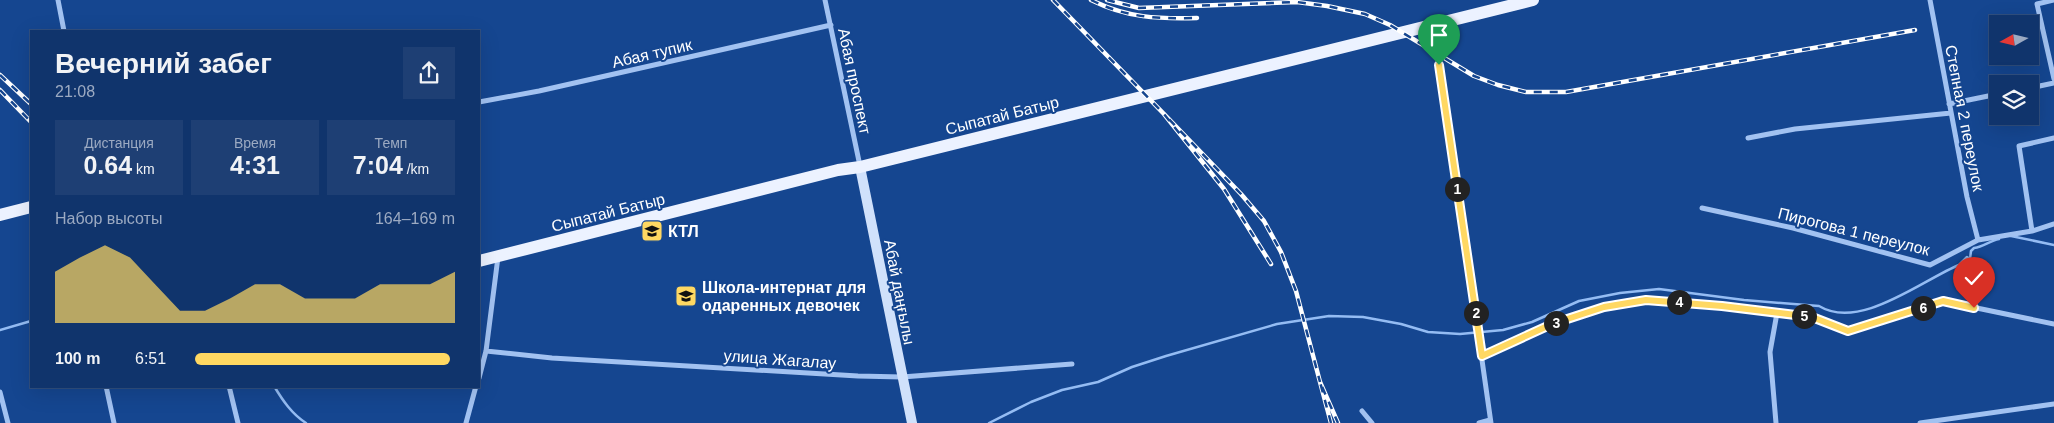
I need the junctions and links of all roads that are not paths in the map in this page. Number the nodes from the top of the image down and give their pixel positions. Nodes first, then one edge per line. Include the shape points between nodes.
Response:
1 (58, 0) edge
2 (825, 0) edge
3 (1532, 0) edge
4 (1930, 0) edge
5 (2054, 0) edge
6 (1434, 24) junction
7 (830, 25) junction
8 (64, 30) edge
9 (2054, 79) edge
10 (2054, 83) edge
11 (2039, 86) edge
12 (1989, 96) edge
13 (480, 102) edge
14 (1949, 104) junction
15 (1951, 113) junction
16 (1748, 138) dead end
17 (2054, 138) edge
18 (860, 167) junction
19 (30, 208) edge
20 (1702, 208) dead end
21 (0, 215) edge
22 (2054, 224) edge
23 (2032, 231) junction
24 (1978, 240) junction
25 (498, 256) junction
26 (480, 261) edge
27 (1777, 313) junction
28 (2054, 324) edge
29 (486, 351) junction
30 (1482, 356) junction
31 (1072, 364) dead end
32 (480, 374) edge
33 (902, 378) junction
34 (106, 388) edge
35 (229, 388) edge
36 (475, 388) edge
37 (0, 392) edge
38 (2054, 404) edge
39 (1362, 411) dead end
40 (1490, 422) edge
41 (8, 423) edge
42 (114, 423) edge
43 (238, 423) edge
44 (466, 423) edge
45 (912, 423) edge
46 (1372, 423) edge
47 (1479, 423) edge
48 (1776, 423) edge
49 (1920, 423) edge

1 - 8 street
2 - 7 street, Абая проспект
3 - 6 main road, Сыпатай Батыр
4 - 14 street, Степная 2 переулок
5 - 9 street via 2037,4
6 - 18 main road, Сыпатай Батыр
6 - 30 street
7 - 13 street, Абая тупик
7 - 18 street, Абая проспект
10 - 11 street
12 - 14 street
14 - 15 street, Степная 2 переулок
15 - 16 street via 1795,129
15 - 24 street, Степная 2 переулок
17 - 23 street via 2019,146
18 - 25 main road, Сыпатай Батыр
18 - 33 main road, Абай даңғылы
19 - 21 main road
20 - 24 street, Пирогова 1 переулок via 1793,228 1930,265
22 - 23 street, Пирогова 1 переулок
23 - 24 street, Пирогова 1 переулок
25 - 26 main road, Сыпатай Батыр
25 - 29 street
27 - 28 street via 1812,317 1848,331 1943,301
27 - 30 street via 1646,300 1604,307 1552,324
27 - 48 street via 1770,352
29 - 32 street
29 - 33 street, улица Жагалау via 552,358
30 - 40 street
31 - 33 street, улица Жагалау
33 - 45 main road, Абай даңғылы
34 - 42 street
35 - 43 street
36 - 44 street
37 - 41 street
38 - 49 street
39 - 46 street
40 - 47 street

